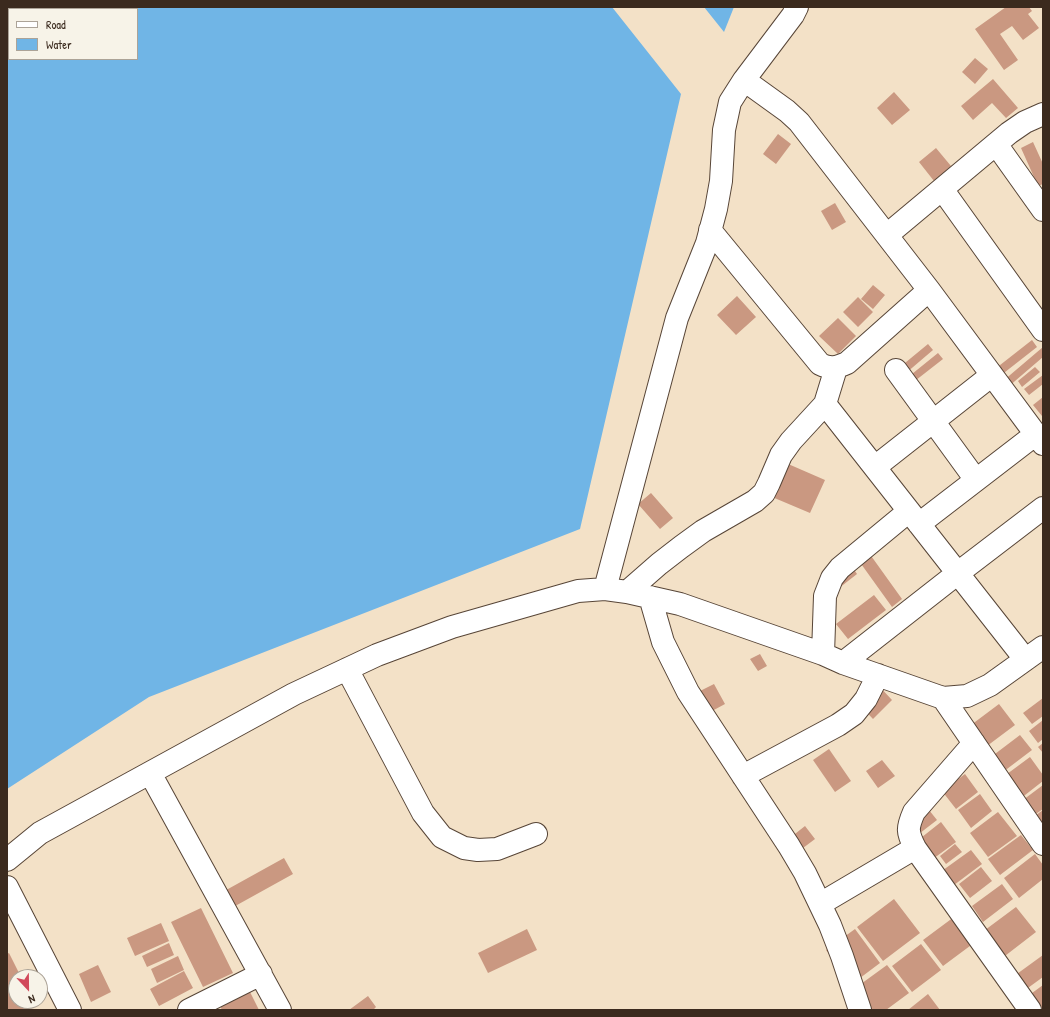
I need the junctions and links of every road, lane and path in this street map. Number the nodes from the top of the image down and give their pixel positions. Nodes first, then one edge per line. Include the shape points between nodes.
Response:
1 (797, 7) edge
2 (744, 80) junction
3 (1042, 112) edge
4 (996, 144) junction
5 (942, 189) junction
6 (1043, 210) edge
7 (710, 230) junction
8 (886, 235) junction
9 (929, 290) junction
10 (1043, 330) edge
11 (836, 368) junction
12 (896, 370) dead end
13 (992, 375) junction
14 (825, 404) junction
15 (933, 422) junction
16 (1041, 439) edge
17 (875, 467) junction
18 (976, 480) junction
19 (1043, 508) edge
20 (914, 517) junction
21 (958, 572) junction
22 (605, 589) junction
23 (627, 592) junction
24 (650, 597) junction
25 (823, 654) junction
26 (1037, 655) edge
27 (843, 662) junction
28 (347, 669) junction
29 (878, 675) junction
30 (942, 698) junction
31 (974, 743) junction
32 (150, 773) junction
33 (743, 776) junction
34 (536, 834) dead end
35 (1043, 844) edge
36 (915, 848) junction
37 (7, 860) edge
38 (7, 887) edge
39 (820, 904) junction
40 (260, 974) junction
41 (70, 1010) edge
42 (189, 1010) edge
43 (280, 1010) edge
44 (860, 1010) edge
45 (1030, 1010) edge

1 - 2 street
2 - 7 street via 730,102 724,130 721,181
2 - 8 street via 800,122
3 - 4 street via 1008,133
4 - 5 street
4 - 6 street
5 - 8 street
5 - 10 street
7 - 11 street via 820,364
7 - 22 street via 677,318
8 - 9 street
9 - 11 street via 847,364
9 - 13 street
11 - 14 street
12 - 15 street
13 - 15 street
13 - 16 street
14 - 17 street
14 - 23 street via 781,455 764,493 697,535 658,564
15 - 17 street
15 - 18 street
16 - 18 street
17 - 20 street
18 - 20 street
19 - 21 street
20 - 21 street
20 - 25 street via 840,568 832,578 825,596
21 - 26 street
21 - 27 street
22 - 23 street
22 - 28 street via 578,591 452,627
23 - 24 street
24 - 25 street via 680,604
24 - 33 street via 663,642 675,667 688,692
25 - 27 street
26 - 30 street via 990,685 966,696
27 - 29 street
28 - 32 street via 294,694
28 - 34 street via 423,813 442,837 464,848 478,850 497,849
29 - 30 street
29 - 33 street via 866,699 854,714
30 - 31 street
31 - 35 street
31 - 36 street via 914,812 908,824
32 - 37 street via 40,834
32 - 40 street
33 - 39 street via 789,846
36 - 39 street
36 - 45 street
38 - 41 street
39 - 44 street via 842,956
40 - 42 street
40 - 43 street

